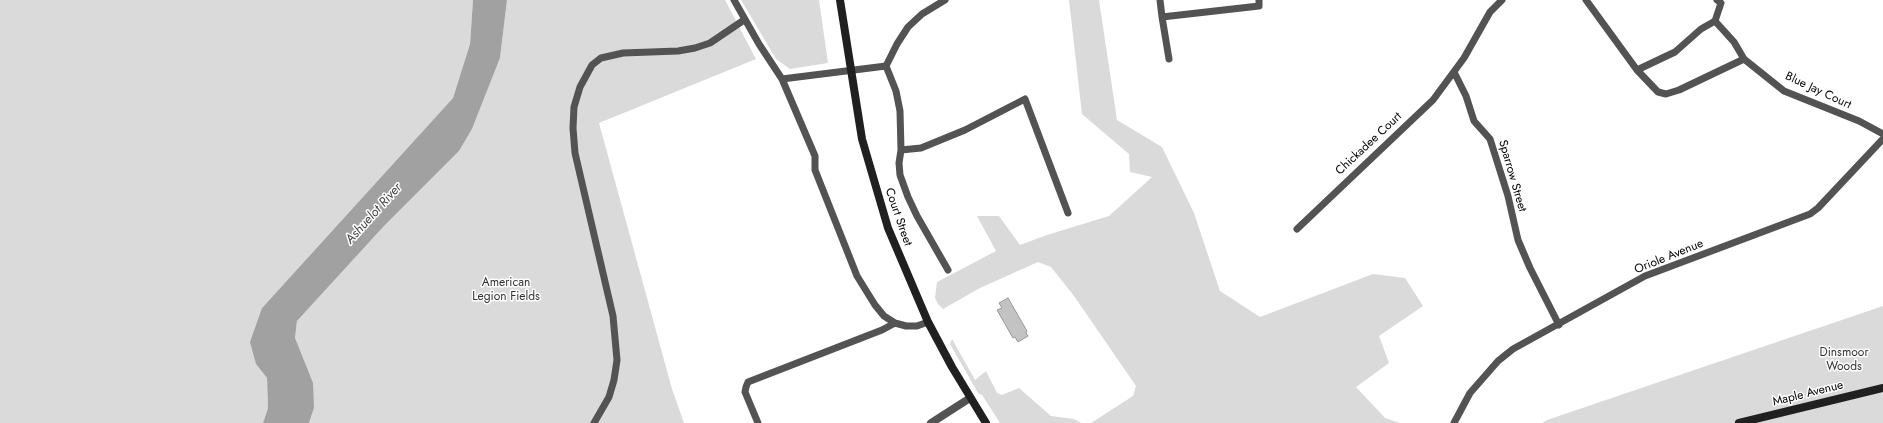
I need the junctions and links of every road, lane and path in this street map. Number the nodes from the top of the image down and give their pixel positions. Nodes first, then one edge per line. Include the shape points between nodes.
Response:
1 (734, 0) edge
2 (840, 0) edge
3 (944, 0) edge
4 (1160, 0) edge
5 (1259, 0) edge
6 (1502, 0) edge
7 (1586, 0) edge
8 (1720, 1) edge
9 (1162, 17) junction
10 (744, 20) junction
11 (1715, 21) junction
12 (1169, 59) dead end
13 (1744, 59) junction
14 (886, 66) junction
15 (1638, 70) junction
16 (850, 71) junction
17 (1454, 72) junction
18 (782, 79) junction
19 (1883, 134) edge
20 (1883, 139) edge
21 (901, 150) junction
22 (1068, 213) dead end
23 (1297, 229) dead end
24 (948, 270) dead end
25 (928, 322) junction
26 (895, 323) junction
27 (1559, 324) junction
28 (1883, 388) edge
29 (970, 398) junction
30 (594, 423) edge
31 (758, 423) edge
32 (931, 423) edge
33 (986, 423) edge
34 (1454, 423) edge
35 (1739, 423) edge

1 - 10 lane
2 - 16 main road, Court Street
3 - 14 lane via 908,27
4 - 9 lane
5 - 9 lane via 1258,6
6 - 17 lane via 1490,12
7 - 15 lane
8 - 11 lane
9 - 12 lane
10 - 18 lane
10 - 30 lane via 724,35 695,48 623,53 601,58 592,65 580,87 574,107 575,153 613,316 618,360 609,397
11 - 13 lane, Blue Jay Court via 1734,42
11 - 15 lane via 1700,29 1675,52
13 - 15 lane via 1666,94 1658,92
13 - 19 lane, Blue Jay Court via 1784,91 1859,121
14 - 16 lane
14 - 21 lane via 894,84 900,111
16 - 18 lane
16 - 25 main road, Court Street via 872,177 888,228
17 - 23 lane, Chickadee Court via 1433,100
17 - 27 lane, Sparrow Street via 1466,96 1474,121 1490,139 1508,196 1518,240
18 - 26 lane via 815,156 815,170 857,276 875,306
20 - 27 lane, Oriole Avenue via 1810,214 1645,276
21 - 22 lane via 921,148 965,130 1025,99
21 - 24 lane via 900,175 908,196
25 - 26 lane via 917,326
25 - 29 main road, Court Street
26 - 31 lane via 748,382 745,392
27 - 34 lane, Oriole Avenue via 1498,361 1470,393
28 - 35 main road, Maple Avenue
29 - 32 street
29 - 33 main road, Court Street

